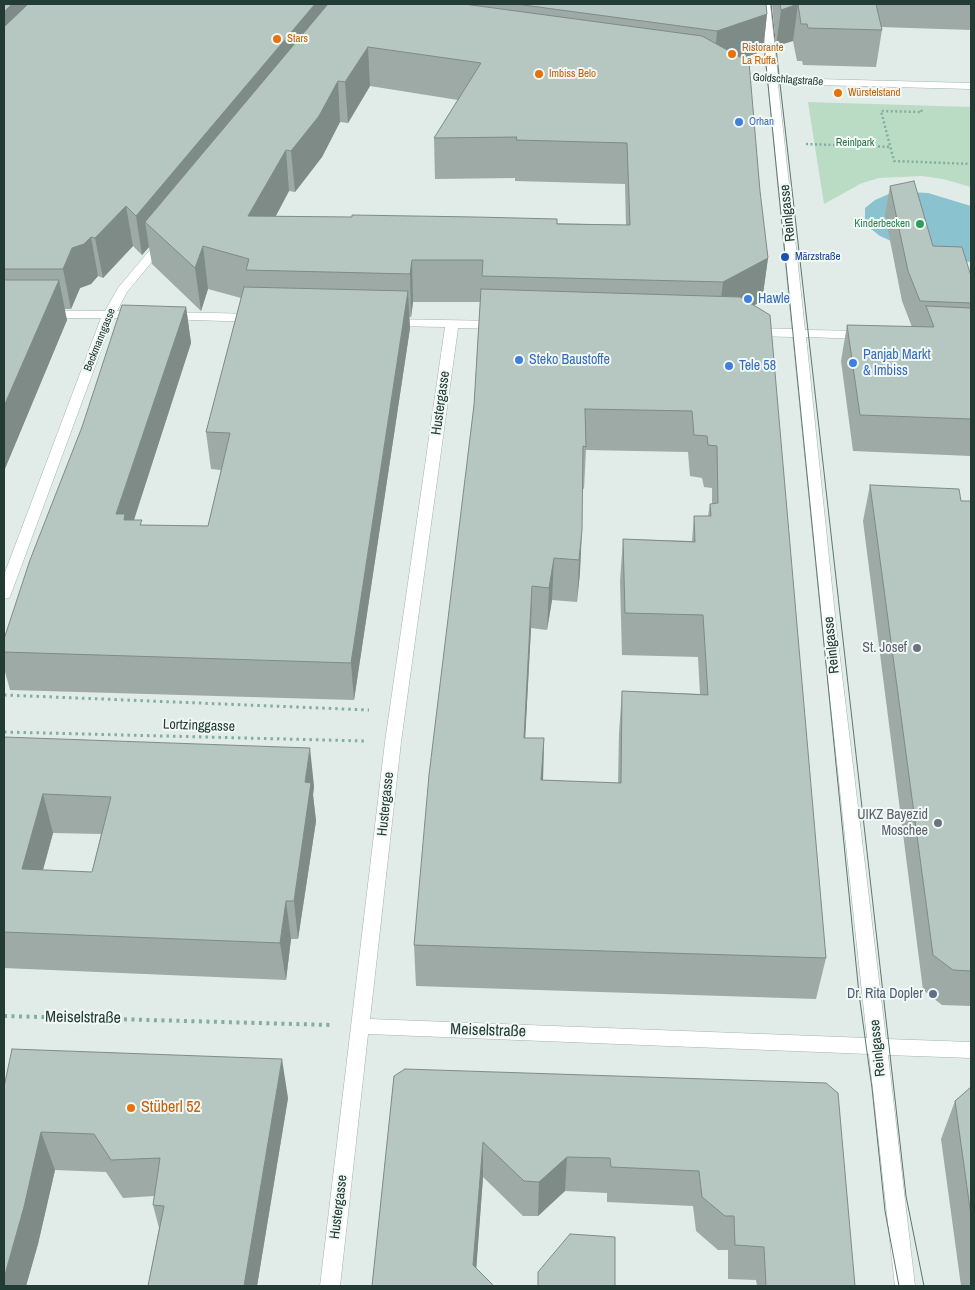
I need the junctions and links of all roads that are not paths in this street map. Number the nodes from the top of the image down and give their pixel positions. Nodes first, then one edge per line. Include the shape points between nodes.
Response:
1 (765, 4) edge
2 (719, 73) edge
3 (774, 81) junction
4 (971, 86) edge
5 (172, 230) edge
6 (4, 314) edge
7 (108, 316) junction
8 (266, 319) edge
9 (374, 322) edge
10 (452, 324) junction
11 (512, 325) edge
12 (741, 332) edge
13 (800, 333) junction
14 (877, 335) edge
15 (4, 594) edge
16 (361, 1026) junction
17 (878, 1046) junction
18 (971, 1050) edge
19 (330, 1286) edge
20 (905, 1286) edge

1 - 3 street, Reinlgasse
2 - 3 street, Goldschlagstraße
3 - 4 street, Goldschlagstraße
3 - 13 street, Reinlgasse
5 - 7 street, Beckmanngasse via 122,291
6 - 7 street
7 - 8 street
7 - 15 street, Beckmanngasse
9 - 10 street
10 - 11 street
10 - 16 street, Hustergasse via 393,742
12 - 13 street
13 - 14 street
13 - 17 street, Reinlgasse
16 - 17 street, Meiselstraße
16 - 19 street, Hustergasse
17 - 18 street, Meiselstraße
17 - 20 street, Reinlgasse

